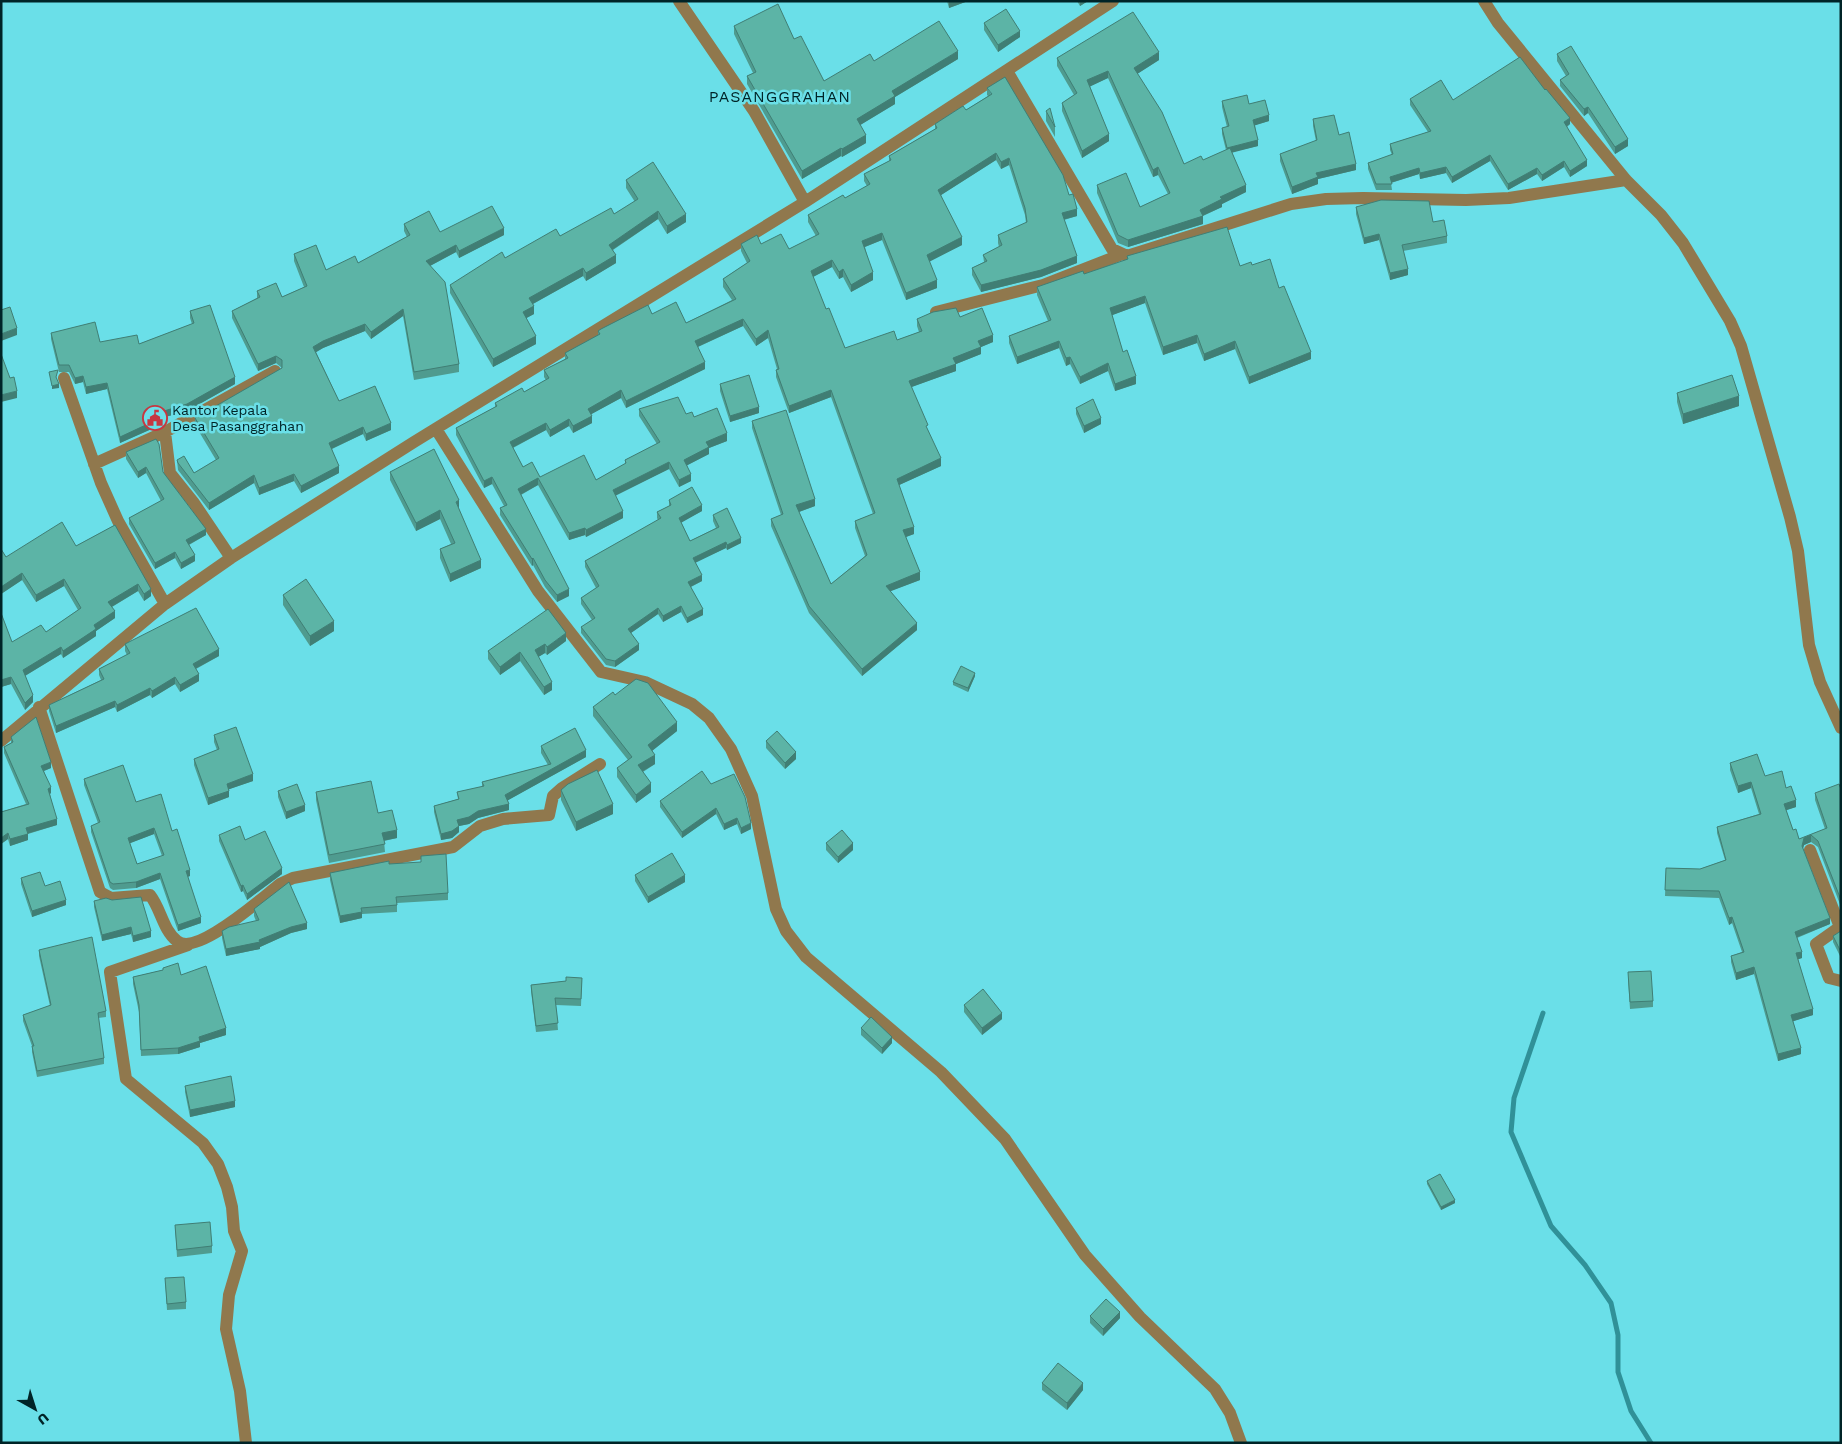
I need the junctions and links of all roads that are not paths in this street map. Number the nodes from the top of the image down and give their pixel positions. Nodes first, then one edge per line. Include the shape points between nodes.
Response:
1 (679, 1) edge
2 (1113, 1) edge
3 (1484, 1) edge
4 (1007, 71) junction
5 (1626, 180) junction
6 (805, 202) junction
7 (1120, 255) junction
8 (936, 312) edge
9 (275, 371) edge
10 (64, 378) dead end
11 (436, 429) junction
12 (165, 432) junction
13 (94, 464) junction
14 (231, 558) junction
15 (165, 604) junction
16 (39, 707) junction
17 (1841, 728) edge
18 (1, 741) edge
19 (600, 764) dead end
20 (1810, 850) dead end
21 (188, 945) junction
22 (1841, 981) edge
23 (246, 1443) edge
24 (1241, 1443) edge

1 - 6 street via 754,111
2 - 4 street
3 - 5 street via 1498,23
4 - 6 street
4 - 7 street via 1087,210 1112,249
5 - 7 street via 1509,198 1326,199 1291,204 1134,256
5 - 17 street via 1662,215 1683,243 1730,321 1741,346 1792,525 1809,645 1820,682
6 - 11 street
7 - 8 street via 1044,285
9 - 12 street
10 - 13 street
11 - 14 street
11 - 24 street via 538,591 601,672 645,682 692,704 709,718 732,749 752,796 776,909 786,931 806,957 941,1072 1005,1139 1085,1255 1140,1317 1215,1389 1230,1413
12 - 13 street
12 - 14 street via 170,473
13 - 15 street via 118,521
14 - 15 street
15 - 16 street
16 - 18 street
16 - 21 street via 100,892 111,898 150,895 170,933 178,943
19 - 21 street via 553,796 549,816 502,819 480,826 453,847 293,878 280,884 210,937
20 - 22 street via 1840,927 1816,944 1828,978
21 - 23 street via 110,972 126,1079 204,1143 218,1164 227,1187 234,1231 242,1251 229,1295 226,1329 240,1391

